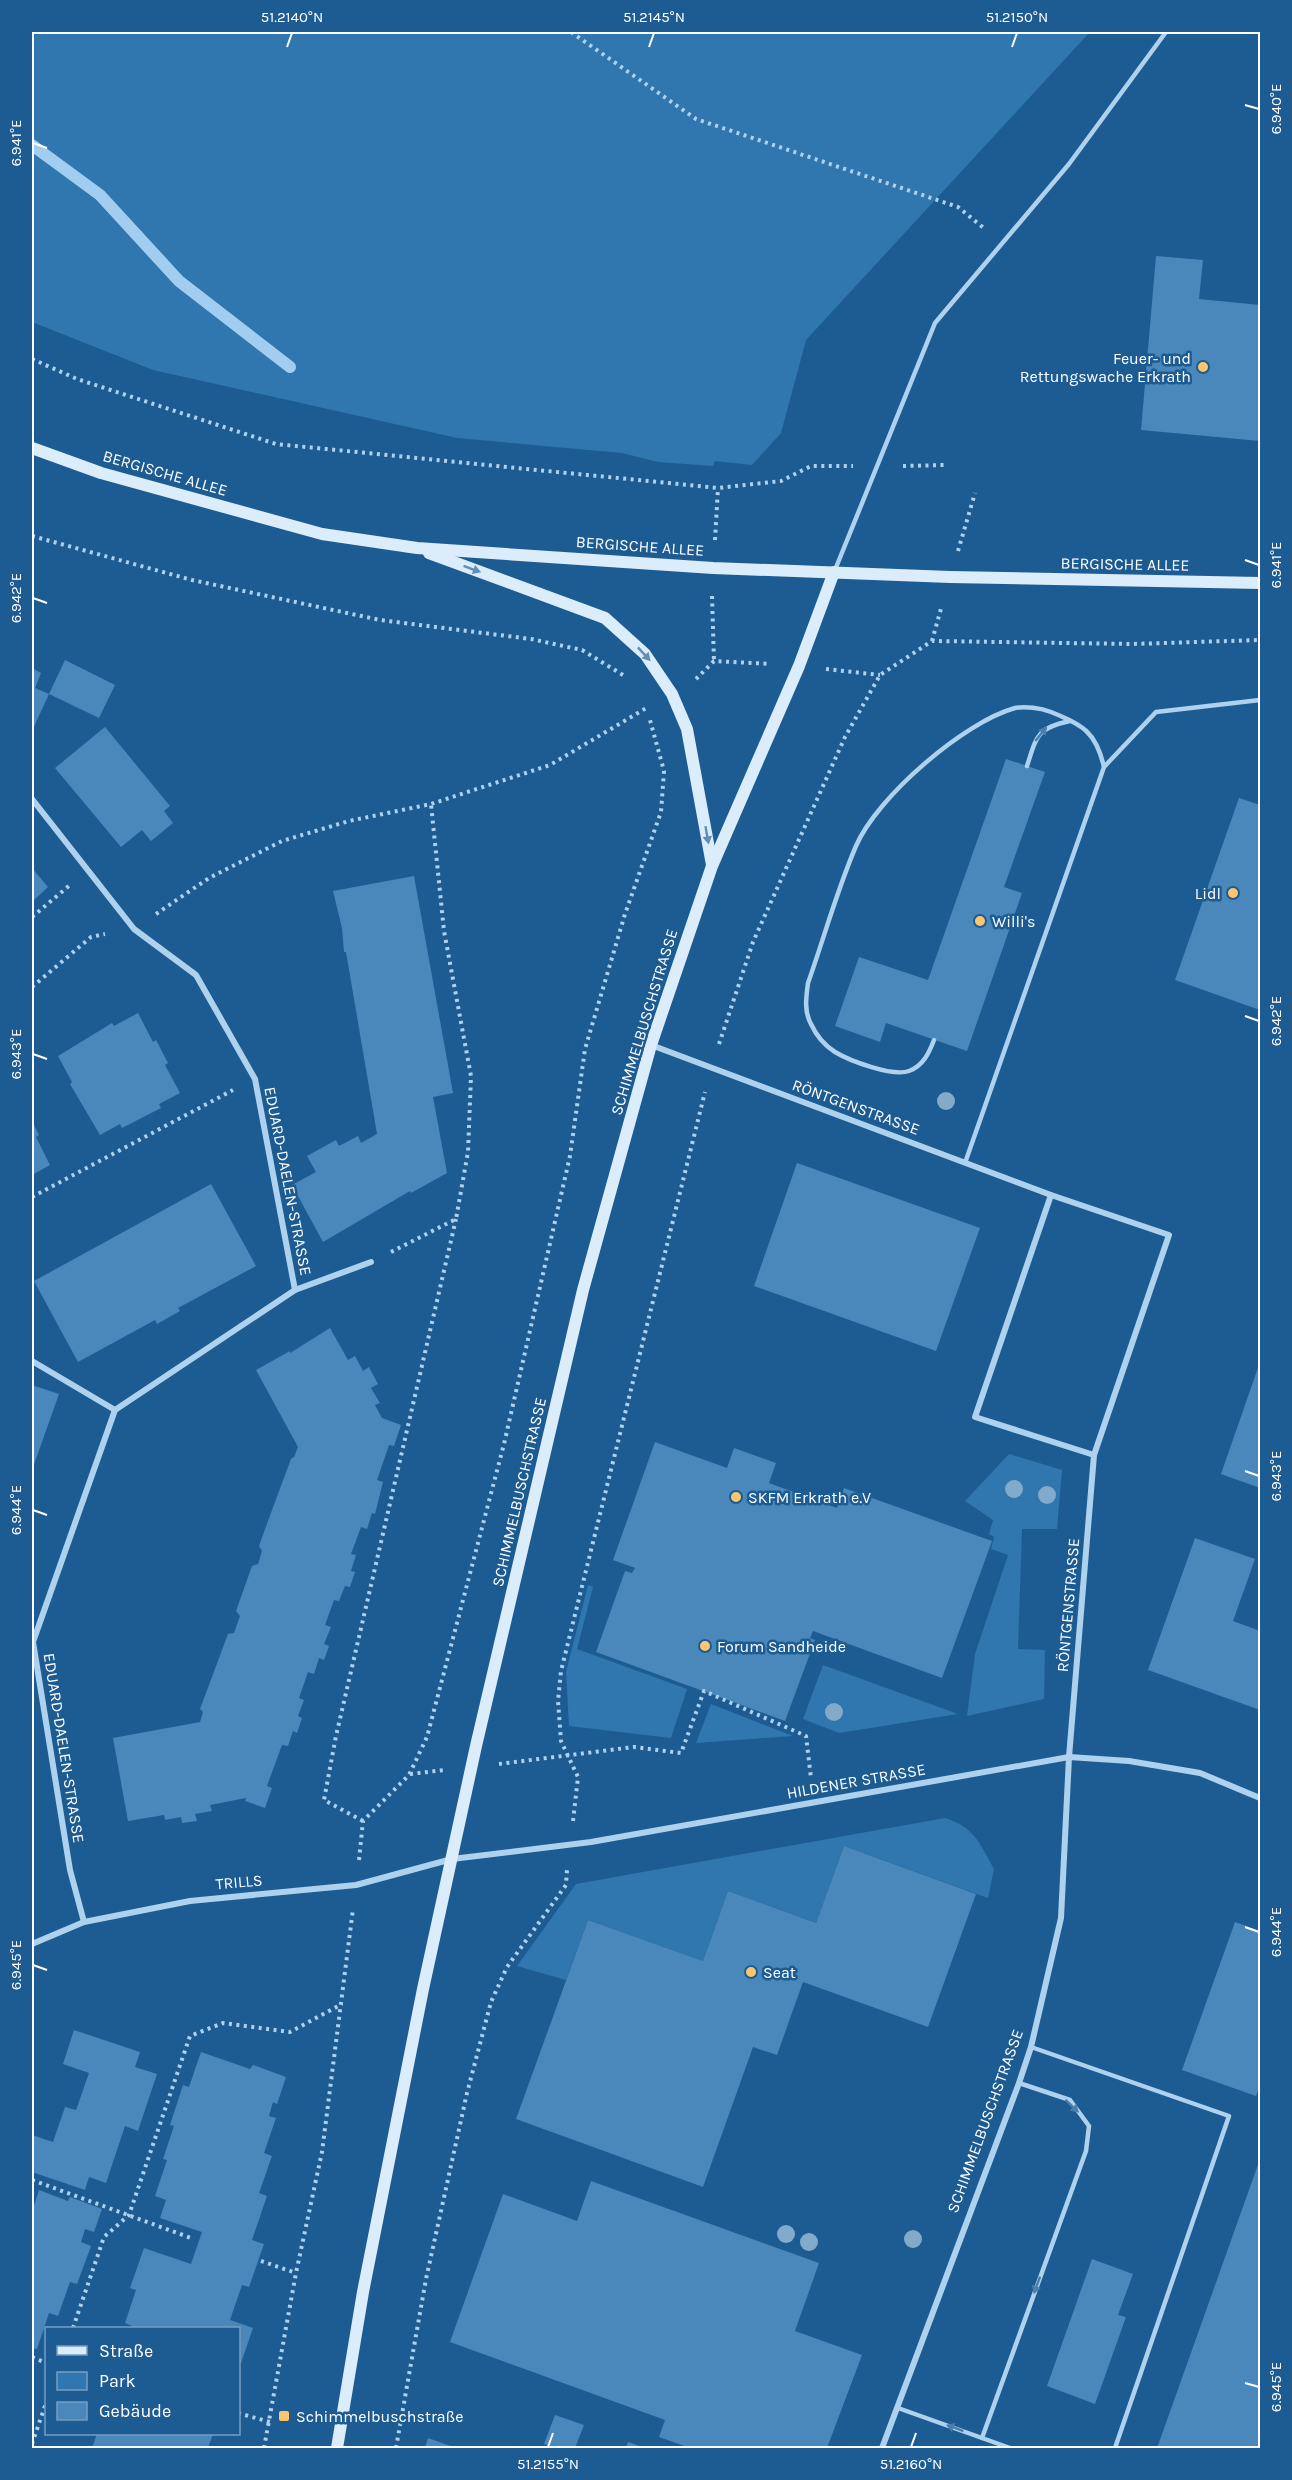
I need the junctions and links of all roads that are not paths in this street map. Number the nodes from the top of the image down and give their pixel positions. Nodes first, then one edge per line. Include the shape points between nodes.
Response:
1 (1166, 32) edge
2 (32, 448) edge
3 (417, 548) junction
4 (834, 572) junction
5 (1260, 583) edge
6 (1260, 700) edge
7 (1071, 720) junction
8 (1027, 766) dead end
9 (1104, 767) junction
10 (32, 799) edge
11 (712, 866) junction
12 (934, 1040) dead end
13 (651, 1045) junction
14 (965, 1162) junction
15 (1051, 1195) junction
16 (371, 1262) road end
17 (296, 1290) junction
18 (32, 1361) edge
19 (115, 1410) junction
20 (1094, 1455) junction
21 (1069, 1757) junction
22 (1260, 1798) edge
23 (452, 1859) junction
24 (84, 1922) junction
25 (32, 1944) edge
26 (1031, 2047) junction
27 (1019, 2083) junction
28 (898, 2408) junction
29 (982, 2438) junction
30 (337, 2448) edge
31 (882, 2448) edge
32 (1010, 2448) edge
33 (1115, 2448) edge

1 - 4 lane via 1069,164 935,323
2 - 3 main road, BERGISCHE ALLEE via 101,473 322,534
3 - 4 main road, BERGISCHE ALLEE
3 -> 11 main road via 605,618 645,654 672,694 687,729
4 - 5 main road, BERGISCHE ALLEE
4 - 11 main road, SCHIMMELBUSCHSTRASSE via 799,666
6 - 9 lane via 1156,712
8 -> 7 lane via 1035,740 1048,725
7 - 9 lane via 1099,746
7 - 12 lane via 1044,709 1017,708 982,721 922,766 869,823 856,845 808,983 805,1006 810,1023 819,1039 835,1052 899,1074 912,1071 928,1057
9 - 14 lane
10 - 17 street, EDUARD-DAELEN-STRASSE via 134,928 196,975 255,1079
11 - 13 main road, SCHIMMELBUSCHSTRASSE
13 - 14 street, RÖNTGENSTRASSE
13 - 23 main road, SCHIMMELBUSCHSTRASSE via 583,1290
14 - 15 street, RÖNTGENSTRASSE
15 - 20 street, RÖNTGENSTRASSE via 1169,1235
15 - 20 street via 975,1417
16 - 17 street, EDUARD-DAELEN-STRASSE
17 - 19 street, EDUARD-DAELEN-STRASSE
18 - 19 street
19 - 24 street, EDUARD-DAELEN-STRASSE via 33,1642 70,1869
20 - 21 street, RÖNTGENSTRASSE
21 - 22 street, HILDENER STRASSE via 1129,1761 1200,1773
21 - 23 street, HILDENER STRASSE via 591,1842
21 - 26 street, SCHIMMELBUSCHSTRASSE via 1061,1918
23 - 24 street, TRILLS via 356,1885 190,1900
23 - 30 main road, SCHIMMELBUSCHSTRASSE via 363,2292
24 - 25 street, TRILLS
26 - 27 street, SCHIMMELBUSCHSTRASSE
26 - 33 lane via 1229,2116
27 - 28 street, SCHIMMELBUSCHSTRASSE
27 -> 29 lane via 1070,2100 1089,2126 1086,2151
29 -> 28 lane
28 - 31 street, SCHIMMELBUSCHSTRASSE
29 - 32 lane

